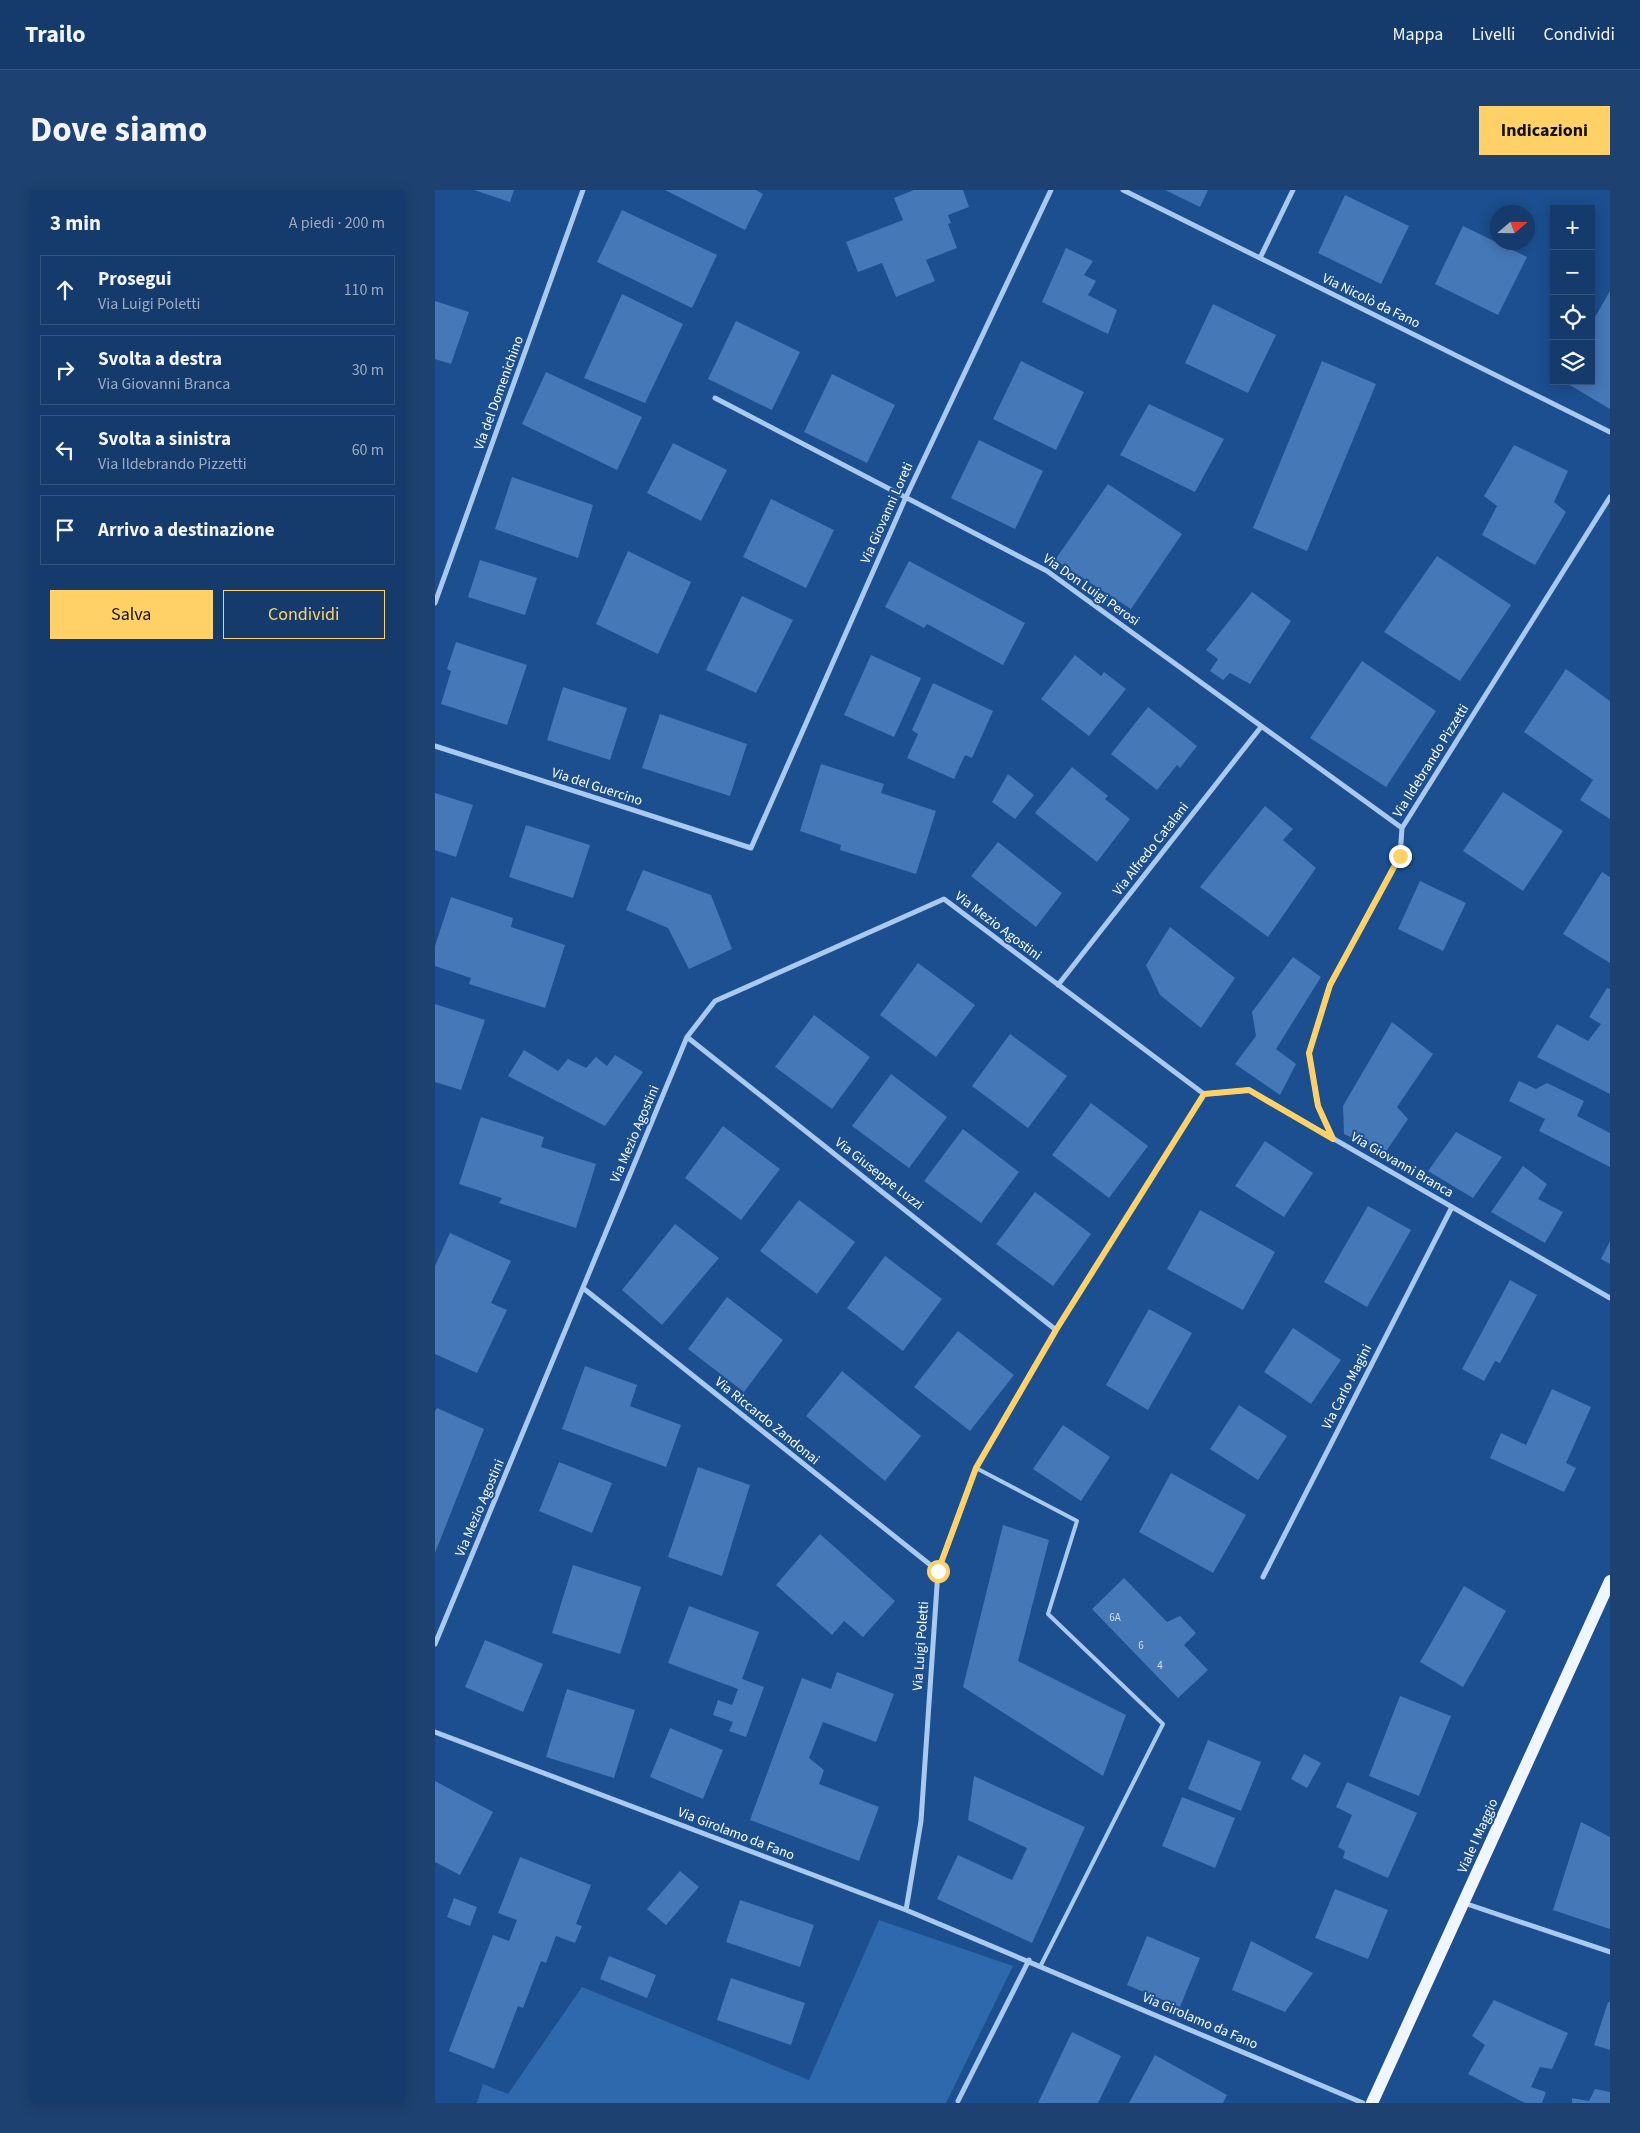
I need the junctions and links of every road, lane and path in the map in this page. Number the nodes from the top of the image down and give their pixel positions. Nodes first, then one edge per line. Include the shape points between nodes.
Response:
1 (583, 190) edge
2 (1051, 190) edge
3 (1123, 190) edge
4 (1293, 190) edge
5 (1260, 258) junction
6 (715, 398) dead end
7 (1610, 432) edge
8 (906, 497) junction
9 (1610, 497) edge
10 (435, 603) edge
11 (1261, 727) junction
12 (435, 746) edge
13 (1402, 828) junction
14 (751, 848) joint
15 (1058, 985) junction
16 (687, 1037) junction
17 (1204, 1094) junction
18 (1333, 1139) junction
19 (1452, 1207) junction
20 (583, 1288) junction
21 (1610, 1298) edge
22 (1056, 1330) junction
23 (976, 1468) junction
24 (938, 1571) junction
25 (1263, 1577) dead end
26 (1610, 1581) edge
27 (435, 1644) edge
28 (435, 1732) edge
29 (1464, 1903) junction
30 (906, 1910) junction
31 (1610, 1952) edge
32 (1029, 1960) junction
33 (1041, 1965) junction
34 (958, 2100) dead end
35 (1363, 2103) edge
36 (1372, 2103) edge

1 - 10 street, Via del Domenichino
2 - 8 street, Via Giovanni Loreti
3 - 5 street, Via Nicolò da Fano
4 - 5 street
5 - 7 street, Via Nicolò da Fano
6 - 8 street, Via Don Luigi Perosi
8 - 11 street, Via Don Luigi Perosi via 1047,571
8 - 14 street, Via Giovanni Loreti
9 - 13 street, Via Ildebrando Pizzetti
11 - 13 street, Via Don Luigi Perosi
11 - 15 street, Via Alfredo Catalani
12 - 14 street, Via del Guercino
13 - 18 street, Via Ildebrando Pizzetti via 1400,856 1330,985 1309,1053 1318,1106
15 - 16 street, Via Mezio Agostini via 944,899 715,1001
15 - 17 street
16 - 20 street, Via Mezio Agostini
16 - 22 street, Via Giuseppe Luzzi
17 - 18 street, Via Giovanni Branca via 1249,1090
17 - 22 street, Via Luigi Poletti
18 - 19 street, Via Giovanni Branca
19 - 21 street, Via Giovanni Branca
19 - 25 street, Via Carlo Magini
20 - 24 street, Via Riccardo Zandonai
20 - 27 street, Via Mezio Agostini
22 - 23 street, Via Luigi Poletti
23 - 24 street, Via Luigi Poletti
23 - 33 lane via 1077,1521 1048,1614 1163,1724
24 - 30 street, Via Luigi Poletti via 921,1820
26 - 29 main road, Viale I Maggio
28 - 30 street, Via Girolamo da Fano
29 - 31 street
29 - 36 main road, Viale I Maggio
30 - 32 street, Via Girolamo da Fano
32 - 33 street, Via Girolamo da Fano
32 - 34 street
33 - 35 street, Via Girolamo da Fano

